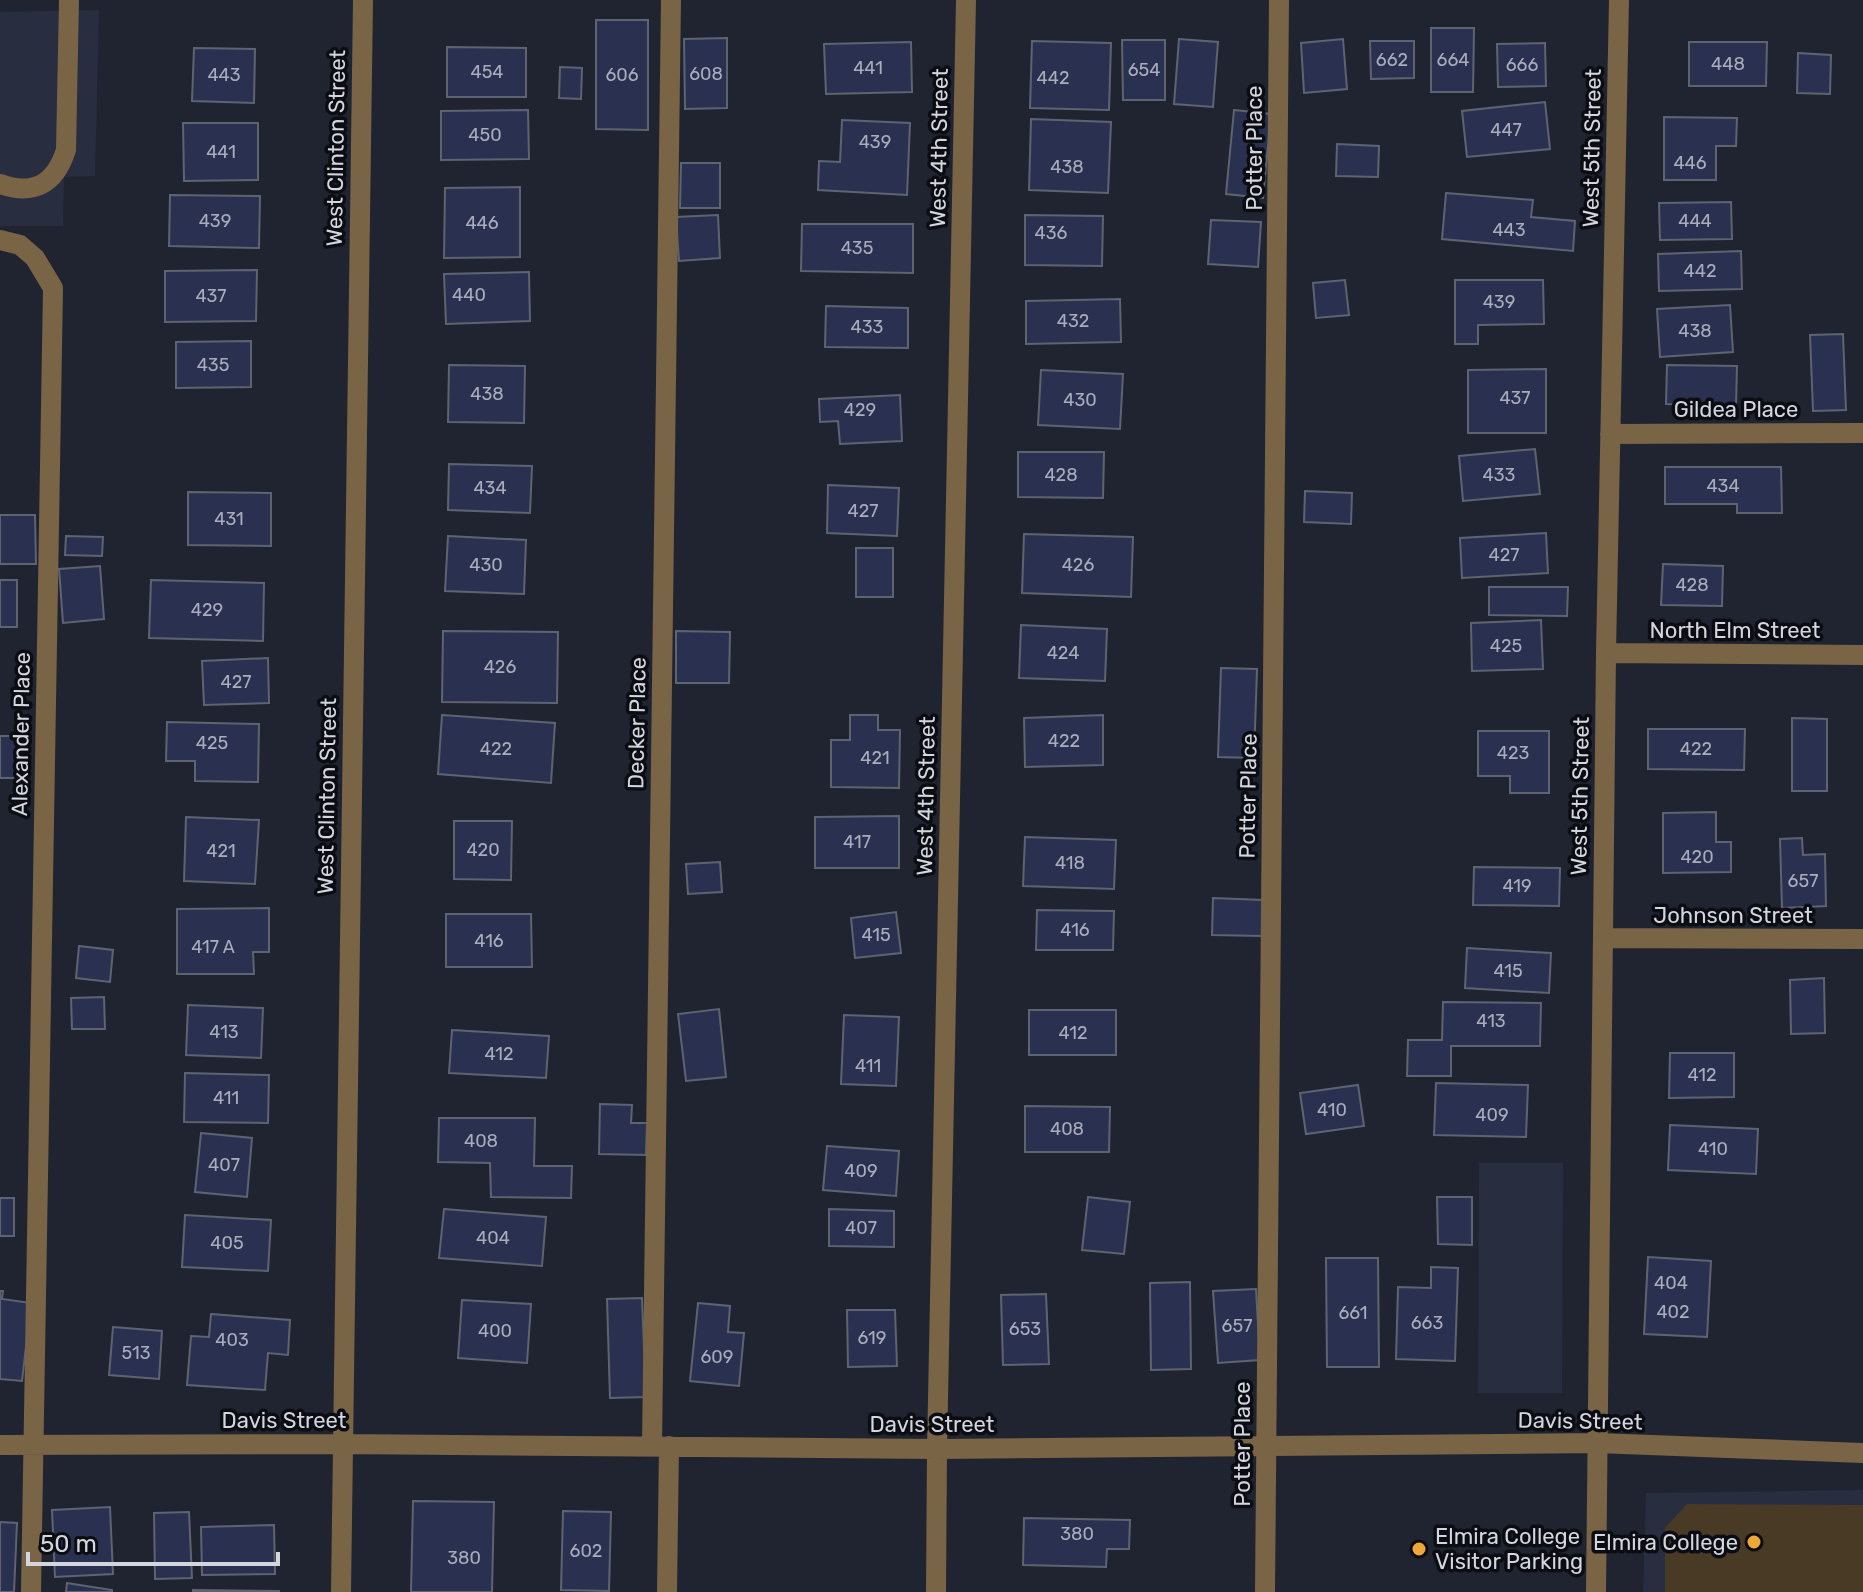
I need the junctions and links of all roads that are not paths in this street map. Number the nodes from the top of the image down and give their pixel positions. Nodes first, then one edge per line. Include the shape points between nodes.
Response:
1 (69, 0) edge
2 (363, 0) edge
3 (671, 0) edge
4 (966, 0) edge
5 (1279, 0) edge
6 (1619, 0) edge
7 (0, 184) edge
8 (0, 240) edge
9 (1863, 433) edge
10 (1610, 434) junction
11 (1606, 653) junction
12 (1863, 655) edge
13 (1603, 938) junction
14 (1863, 939) edge
15 (1597, 1443) junction
16 (343, 1444) junction
17 (0, 1445) edge
18 (34, 1445) junction
19 (1265, 1445) junction
20 (660, 1446) junction
21 (937, 1449) junction
22 (1863, 1453) edge
23 (31, 1592) edge
24 (341, 1592) edge
25 (667, 1592) edge
26 (936, 1592) edge
27 (1265, 1592) edge
28 (1596, 1592) edge

1 - 7 street via 62,165 39,187
2 - 16 street, West Clinton Street
3 - 20 street, Decker Place
4 - 21 street, West 4th Street
5 - 19 street, Potter Place
6 - 10 street, West 5th Street
8 - 18 street, Alexander Place via 20,245 35,258 53,288
9 - 10 street, Gildea Place
10 - 11 street, West 5th Street
11 - 12 street, North Elm Street
11 - 13 street, West 5th Street
13 - 14 street, Johnson Street
13 - 15 street, West 5th Street
15 - 19 street, Davis Street
15 - 22 street, Davis Street
15 - 28 street, West 5th Street
16 - 18 street, Davis Street
16 - 20 street, Davis Street
16 - 24 street, West Clinton Street
17 - 18 street, Davis Street
18 - 23 street, Alexander Place
19 - 21 street, Davis Street
19 - 27 street, Potter Place
20 - 21 street, Davis Street
20 - 25 street, Decker Place
21 - 26 street, West 4th Street

